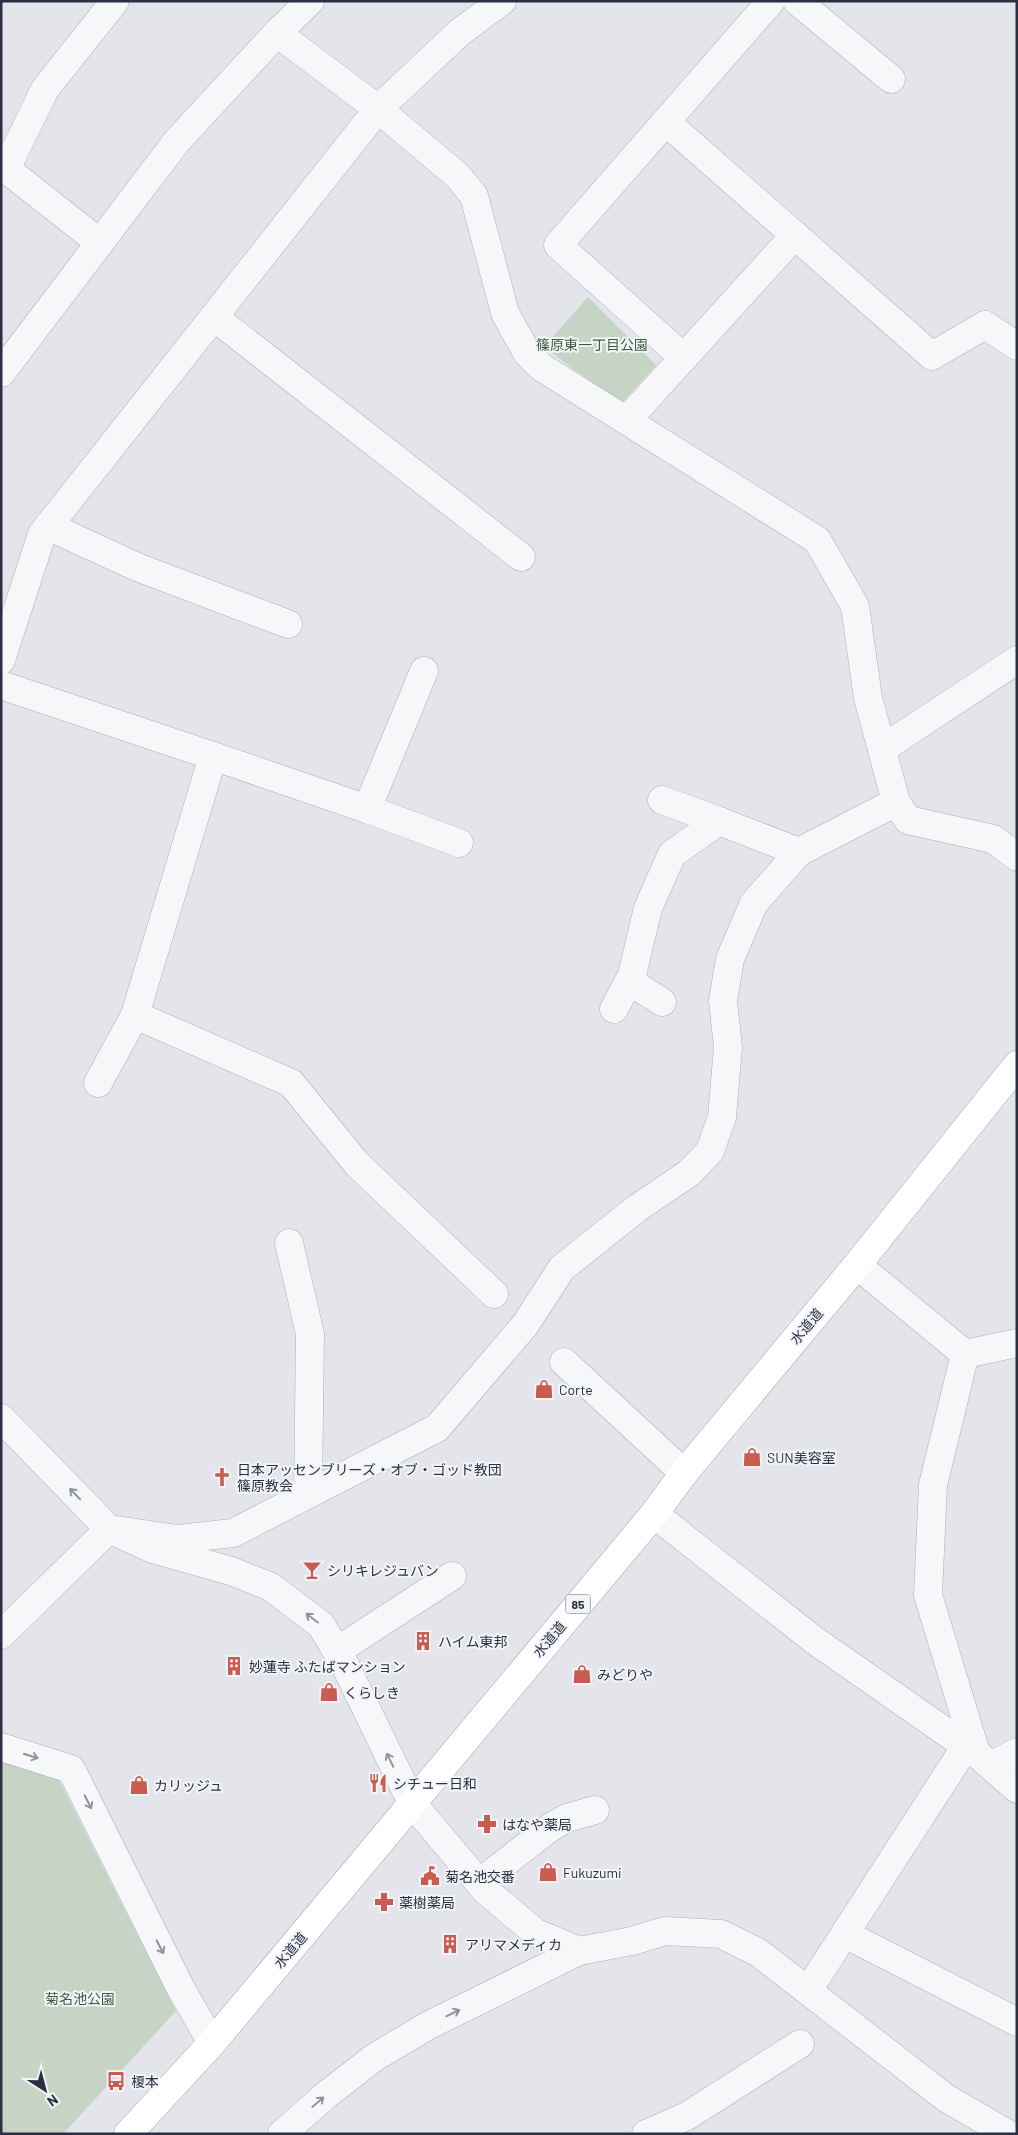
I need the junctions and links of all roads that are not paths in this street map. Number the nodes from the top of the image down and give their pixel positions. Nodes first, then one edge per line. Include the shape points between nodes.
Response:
1 (115, 1) edge
2 (310, 1) edge
3 (502, 1) edge
4 (771, 1) edge
5 (797, 1) edge
6 (277, 34) junction
7 (891, 79) dead end
8 (378, 109) junction
9 (666, 122) junction
10 (4, 167) edge
11 (795, 235) junction
12 (100, 244) junction
13 (214, 317) junction
14 (1017, 346) edge
15 (684, 358) junction
16 (1, 373) edge
17 (627, 420) junction
18 (48, 526) junction
19 (521, 557) dead end
20 (288, 624) dead end
21 (1, 660) edge
22 (1017, 660) edge
23 (424, 671) dead end
24 (1, 685) edge
25 (882, 749) junction
26 (213, 756) junction
27 (662, 800) dead end
28 (896, 802) junction
29 (366, 809) junction
30 (719, 821) junction
31 (459, 843) dead end
32 (800, 852) junction
33 (1017, 857) edge
34 (629, 981) junction
35 (662, 1002) dead end
36 (614, 1009) dead end
37 (135, 1015) junction
38 (1017, 1065) edge
39 (98, 1083) dead end
40 (290, 1243) dead end
41 (856, 1265) junction
42 (494, 1294) dead end
43 (1017, 1343) edge
44 (964, 1354) junction
45 (564, 1362) dead end
46 (1, 1418) edge
47 (684, 1473) junction
48 (308, 1494) junction
49 (654, 1514) junction
50 (109, 1529) junction
51 (452, 1576) dead end
52 (1, 1635) edge
53 (337, 1651) junction
54 (1, 1747) edge
55 (1017, 1752) edge
56 (978, 1755) junction
57 (1017, 1789) edge
58 (412, 1803) junction
59 (595, 1810) dead end
60 (479, 1882) junction
61 (845, 1934) junction
62 (579, 1951) junction
63 (809, 1989) junction
64 (1017, 2022) edge
65 (212, 2043) junction
66 (800, 2044) dead end
67 (128, 2134) edge
68 (282, 2134) edge
69 (646, 2134) edge
70 (1008, 2134) edge

1 - 10 street via 45,89
2 - 6 street
3 - 8 street via 460,32
4 - 9 street
5 - 7 street
6 - 8 street
6 - 12 street via 177,141
8 - 13 street
8 - 17 street via 458,176 474,196 505,314 527,353 541,367
9 - 11 street
9 - 15 street via 558,245
10 - 12 street
11 - 14 street via 932,356 985,325
11 - 15 street
12 - 16 street
13 - 18 street
13 - 19 street
15 - 17 street
17 - 25 street via 817,540 855,606 868,698
18 - 20 street via 137,567
18 - 21 street via 42,534
22 - 25 street
23 - 29 street
24 - 26 street
25 - 28 street
26 - 29 street
26 - 37 street
27 - 30 street
28 - 32 street
28 - 33 street via 908,820 993,838
29 - 31 street
30 - 32 street
30 - 34 street via 672,854 648,908
32 - 48 street via 754,903 730,958 723,1001 728,1047 722,1117 710,1151 689,1174 636,1209 562,1268 525,1325 437,1428
34 - 35 street
34 - 36 street
37 - 39 street
37 - 42 street via 292,1083 357,1164
38 - 41 main road, 水道道 / 85
40 - 48 street via 310,1334
41 - 44 street
41 - 47 main road, 水道道 / 85
43 - 44 street
44 - 56 street via 933,1486 928,1595
45 - 47 street
50 -> 46 street
47 - 49 main road, 水道道 / 85
48 - 50 street via 233,1533 178,1539
49 - 56 street via 814,1640
49 - 58 main road, 水道道 / 85
50 - 52 street
53 -> 50 street via 321,1624 271,1587 231,1571 152,1548
51 - 53 street
58 -> 53 street
54 -> 65 street via 71,1769
55 - 56 street
56 - 57 street
56 - 61 street
58 - 60 street
58 - 65 main road, 水道道 / 85
59 - 60 street via 567,1818
60 - 62 street via 536,1933
61 - 63 street
61 - 64 street
62 - 63 street via 665,1931 721,1934 759,1953
68 -> 62 street via 375,2057 429,2024
63 - 70 street via 946,2098
65 - 67 main road, 水道道 / 85
66 - 69 street via 687,2116

